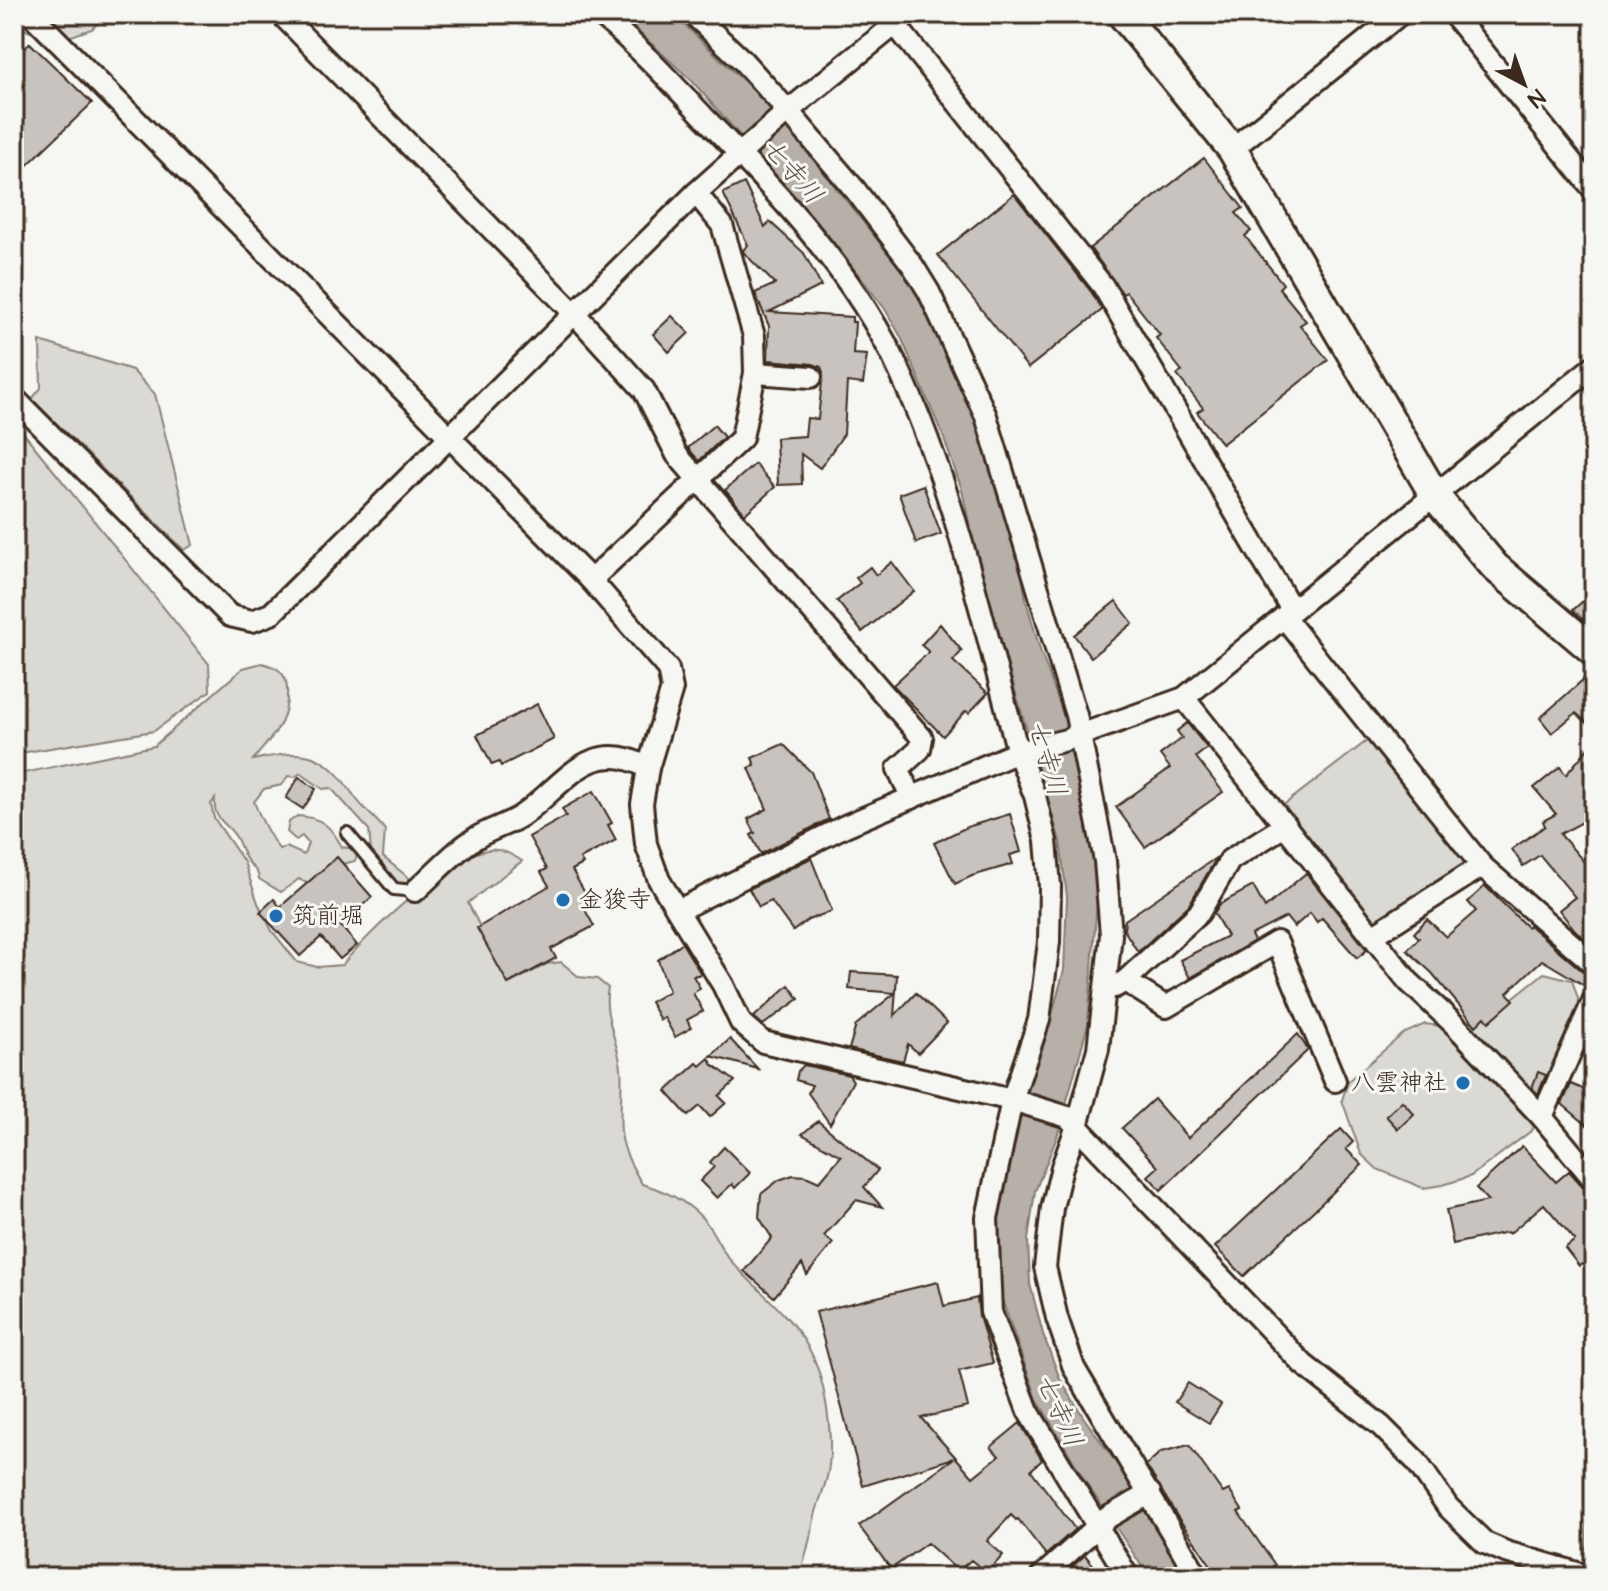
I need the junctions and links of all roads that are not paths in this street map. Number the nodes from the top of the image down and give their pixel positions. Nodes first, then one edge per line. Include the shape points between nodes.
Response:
1 (31, 14) edge
2 (281, 14) edge
3 (599, 14) edge
4 (693, 14) edge
5 (1122, 14) edge
6 (1400, 14) edge
7 (1453, 14) edge
8 (897, 17) edge
9 (788, 111) junction
10 (1232, 149) junction
11 (740, 154) junction
12 (1594, 190) edge
13 (696, 193) junction
14 (575, 314) junction
15 (1594, 366) edge
16 (755, 373) junction
17 (811, 377) dead end
18 (14, 398) edge
19 (451, 439) junction
20 (697, 480) junction
21 (1435, 496) junction
22 (591, 580) junction
23 (1288, 614) junction
24 (1594, 651) edge
25 (1184, 698) junction
26 (1073, 738) junction
27 (1024, 751) junction
28 (648, 768) junction
29 (912, 798) junction
30 (1286, 825) junction
31 (347, 833) dead end
32 (1482, 866) junction
33 (415, 891) joint
34 (679, 910) junction
35 (1374, 935) junction
36 (1594, 964) edge
37 (1116, 986) junction
38 (1594, 999) edge
39 (1335, 1081) dead end
40 (1017, 1102) junction
41 (1542, 1117) junction
42 (1073, 1122) junction
43 (1594, 1180) edge
44 (1146, 1494) junction
45 (1102, 1523) junction
46 (1041, 1577) edge
47 (1128, 1577) edge
48 (1198, 1577) edge
49 (1591, 1577) edge

1 - 19 street
2 - 14 street
3 - 11 street
4 - 9 street
5 - 10 street
6 - 10 street
7 - 12 street
8 - 9 street
8 - 23 street via 1103,286
9 - 11 street
9 - 26 street via 913,266 953,343 986,416 1076,715
10 - 21 street
11 - 13 street
11 - 27 street via 827,254 898,368 944,479
13 - 14 street
13 - 16 street via 722,225 754,336
14 - 19 street
14 - 20 street via 644,390 677,455
15 - 21 street
16 - 17 street
16 - 20 street via 742,438
18 - 19 street via 230,616 252,621 271,614
19 - 22 street
20 - 22 street
20 - 29 street via 922,738 920,749 898,769
21 - 23 street
21 - 24 street via 1495,567
22 - 28 street via 668,669 672,689
23 - 25 street
23 - 32 street
25 - 26 street
25 - 30 street
26 - 27 street
26 - 37 street via 1105,861
27 - 29 street
27 - 40 street via 1046,841 1049,942 1039,1020
28 - 33 street via 612,755 593,760 560,780 521,816 474,839
28 - 34 street via 642,804 646,844 659,880
29 - 34 street
30 - 35 street
30 - 37 street via 1230,860 1199,913
31 - 33 lane via 394,889
32 - 35 street
32 - 36 street
34 - 40 street via 741,1023 763,1042
35 - 41 street via 1408,981
37 - 39 street via 1166,1007 1277,942
37 - 42 street
38 - 41 street
40 - 42 street
40 - 45 street via 987,1218 991,1312 1028,1411
41 - 43 street
42 - 44 street via 1052,1208 1045,1267 1074,1368
42 - 49 street via 1303,1364 1417,1462 1448,1507 1485,1543
44 - 45 street
44 - 48 street
45 - 46 street
45 - 47 street

